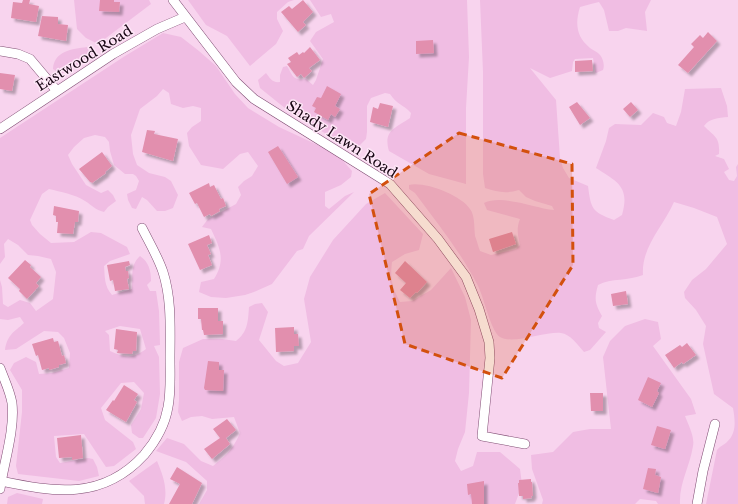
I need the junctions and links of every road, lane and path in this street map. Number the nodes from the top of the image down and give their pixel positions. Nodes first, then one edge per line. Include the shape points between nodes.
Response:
1 (173, 0) edge
2 (185, 17) junction
3 (0, 51) edge
4 (57, 91) junction
5 (0, 129) edge
6 (142, 228) dead end
7 (0, 368) edge
8 (715, 424) dead end
9 (525, 444) dead end
10 (0, 484) edge
11 (697, 504) edge

1 - 2 street, Shady Lawn Road
2 - 4 street, Eastwood Road via 157,29 113,54
2 - 9 street, Shady Lawn Road via 236,82 254,99 390,184 438,239 466,277 489,342 490,358 482,436
3 - 4 street via 30,59
4 - 5 street, Eastwood Road
6 - 10 street via 162,270 169,294 170,387 168,408 160,432 132,468 101,484 68,490
7 - 10 street via 9,390 13,414
8 - 11 street

